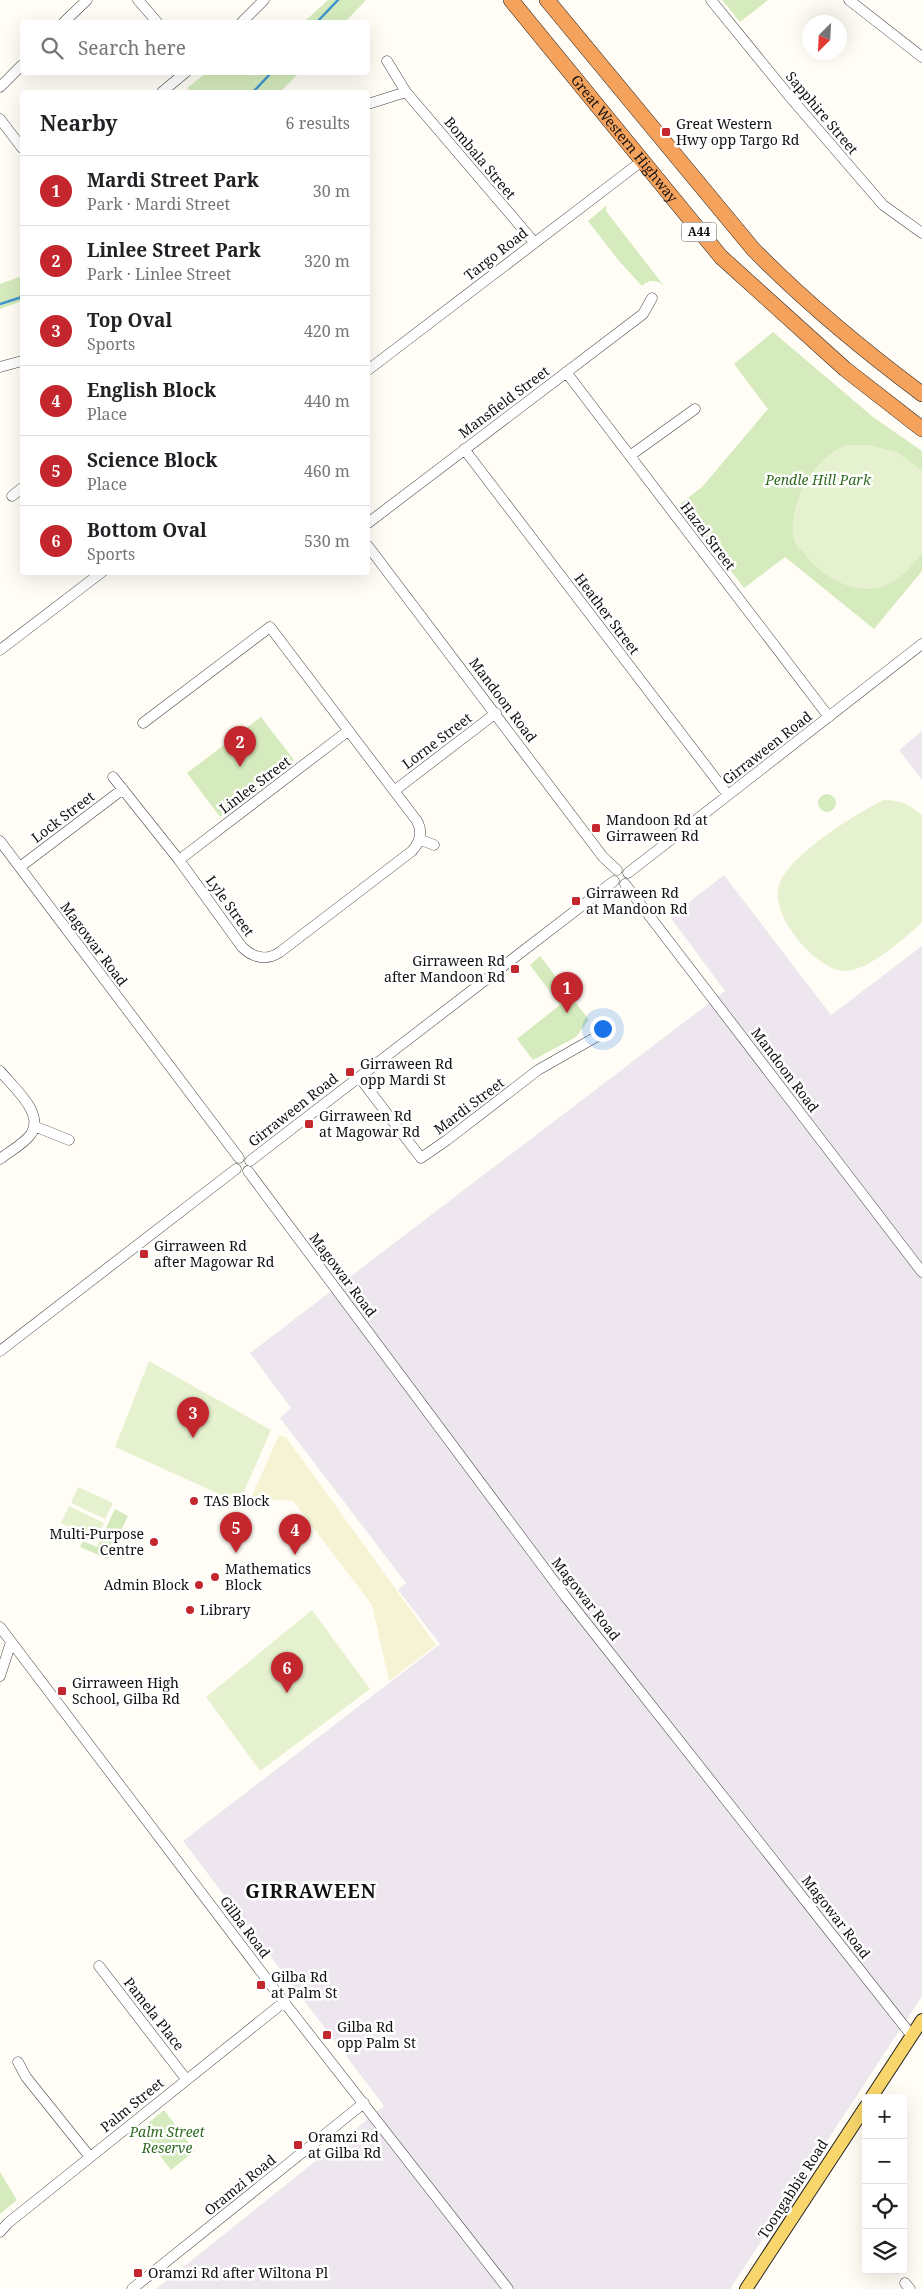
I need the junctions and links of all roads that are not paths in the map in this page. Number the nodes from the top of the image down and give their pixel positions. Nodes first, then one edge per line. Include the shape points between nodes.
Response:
1 (87, 0) edge
2 (138, 0) edge
3 (264, 0) edge
4 (511, 0) edge
5 (547, 0) edge
6 (711, 0) edge
7 (849, 0) edge
8 (66, 20) edge
9 (155, 20) edge
10 (244, 20) edge
11 (922, 57) edge
12 (388, 61) dead end
13 (20, 67) edge
14 (182, 75) edge
15 (0, 88) edge
16 (164, 90) edge
17 (406, 92) junction
18 (370, 103) edge
19 (0, 119) edge
20 (20, 145) edge
21 (642, 161) junction
22 (922, 233) edge
23 (534, 242) junction
24 (652, 298) dead end
25 (20, 362) edge
26 (0, 367) edge
27 (370, 368) edge
28 (566, 372) junction
29 (922, 394) edge
30 (695, 409) dead end
31 (922, 429) edge
32 (464, 449) junction
33 (631, 455) junction
34 (20, 490) edge
35 (12, 496) dead end
36 (370, 521) edge
37 (370, 549) edge
38 (98, 575) edge
39 (922, 644) edge
40 (0, 650) edge
41 (496, 714) junction
42 (829, 716) junction
43 (143, 724) dead end
44 (348, 732) junction
45 (113, 777) dead end
46 (123, 789) junction
47 (394, 791) junction
48 (728, 795) junction
49 (420, 840) junction
50 (0, 841) edge
51 (434, 845) dead end
52 (4, 853) edge
53 (179, 860) junction
54 (20, 867) junction
55 (628, 873) junction
56 (615, 876) junction
57 (625, 884) junction
58 (596, 1037) dead end
59 (0, 1071) edge
60 (359, 1077) junction
61 (34, 1126) junction
62 (69, 1140) dead end
63 (239, 1158) junction
64 (0, 1159) edge
65 (249, 1166) junction
66 (236, 1169) junction
67 (922, 1272) edge
68 (0, 1351) edge
69 (0, 1627) edge
70 (11, 1642) junction
71 (0, 1676) edge
72 (99, 1966) dead end
73 (284, 2002) junction
74 (922, 2020) edge
75 (912, 2036) junction
76 (18, 2062) dead end
77 (186, 2079) junction
78 (874, 2094) edge
79 (364, 2103) junction
80 (862, 2112) edge
81 (90, 2157) junction
82 (0, 2232) edge
83 (132, 2289) edge
84 (508, 2289) edge
85 (746, 2289) edge

1 - 8 street
2 - 9 street
3 - 10 street
4 - 21 highway, Great Western Highway / A44
5 - 29 highway, Great Western Highway / A44 via 753,249 800,294
6 - 22 street, Sapphire Street via 883,204
7 - 11 street
12 - 17 street, Bombala Street
13 - 15 street
14 - 16 street
17 - 18 street
17 - 23 street, Bombala Street
19 - 20 street
21 - 23 street, Targo Road
21 - 31 highway, Great Western Highway / A44 via 704,238 741,277 852,374
23 - 27 street, Targo Road
24 - 28 street, Mansfield Street via 642,314
25 - 26 street
28 - 32 street, Mansfield Street
28 - 33 street, Hazel Street
30 - 33 street
32 - 36 street, Mansfield Street
32 - 48 street, Heather Street
33 - 42 street, Hazel Street
34 - 35 street
37 - 41 street, Mandoon Road
38 - 40 street
39 - 42 street, Girraween Road
41 - 47 street, Lorne Street
41 - 56 street, Mandoon Road
42 - 48 street, Girraween Road
43 - 44 street via 270,627
44 - 47 street
44 - 53 street, Linlee Street
45 - 46 street, Lyle Street
46 - 53 street, Lyle Street
46 - 54 street, Lock Street
47 - 49 street via 419,825
48 - 55 street, Girraween Road
49 - 51 street
49 - 53 street, Lyle Street via 412,851 280,952 268,957 255,956 243,948
50 - 52 street, Magowar Road
52 - 54 street, Magowar Road
54 - 63 street, Magowar Road
55 - 56 street via 623,869
55 - 57 street via 629,879
56 - 57 street via 618,884
56 - 60 street, Girraween Road
57 - 67 street, Mandoon Road
58 - 60 street, Mardi Street via 538,1070 421,1158
59 - 61 street via 30,1108
60 - 65 street, Girraween Road
61 - 62 street
61 - 64 street via 26,1139
63 - 65 street via 245,1157
63 - 66 street
65 - 66 street via 243,1173
65 - 75 street, Magowar Road via 565,1596
66 - 68 street
69 - 70 street, Gilba Road
70 - 71 street
70 - 73 street, Gilba Road
72 - 77 street, Pamela Place
73 - 77 street, Palm Street
73 - 79 street, Gilba Road
74 - 75 main road
75 - 78 main road
76 - 81 street via 26,2077
77 - 81 street, Palm Street
79 - 83 street, Oramzi Road
79 - 84 street, Gilba Road
80 - 85 main road, Toongabbie Road
81 - 82 street, Palm Street

